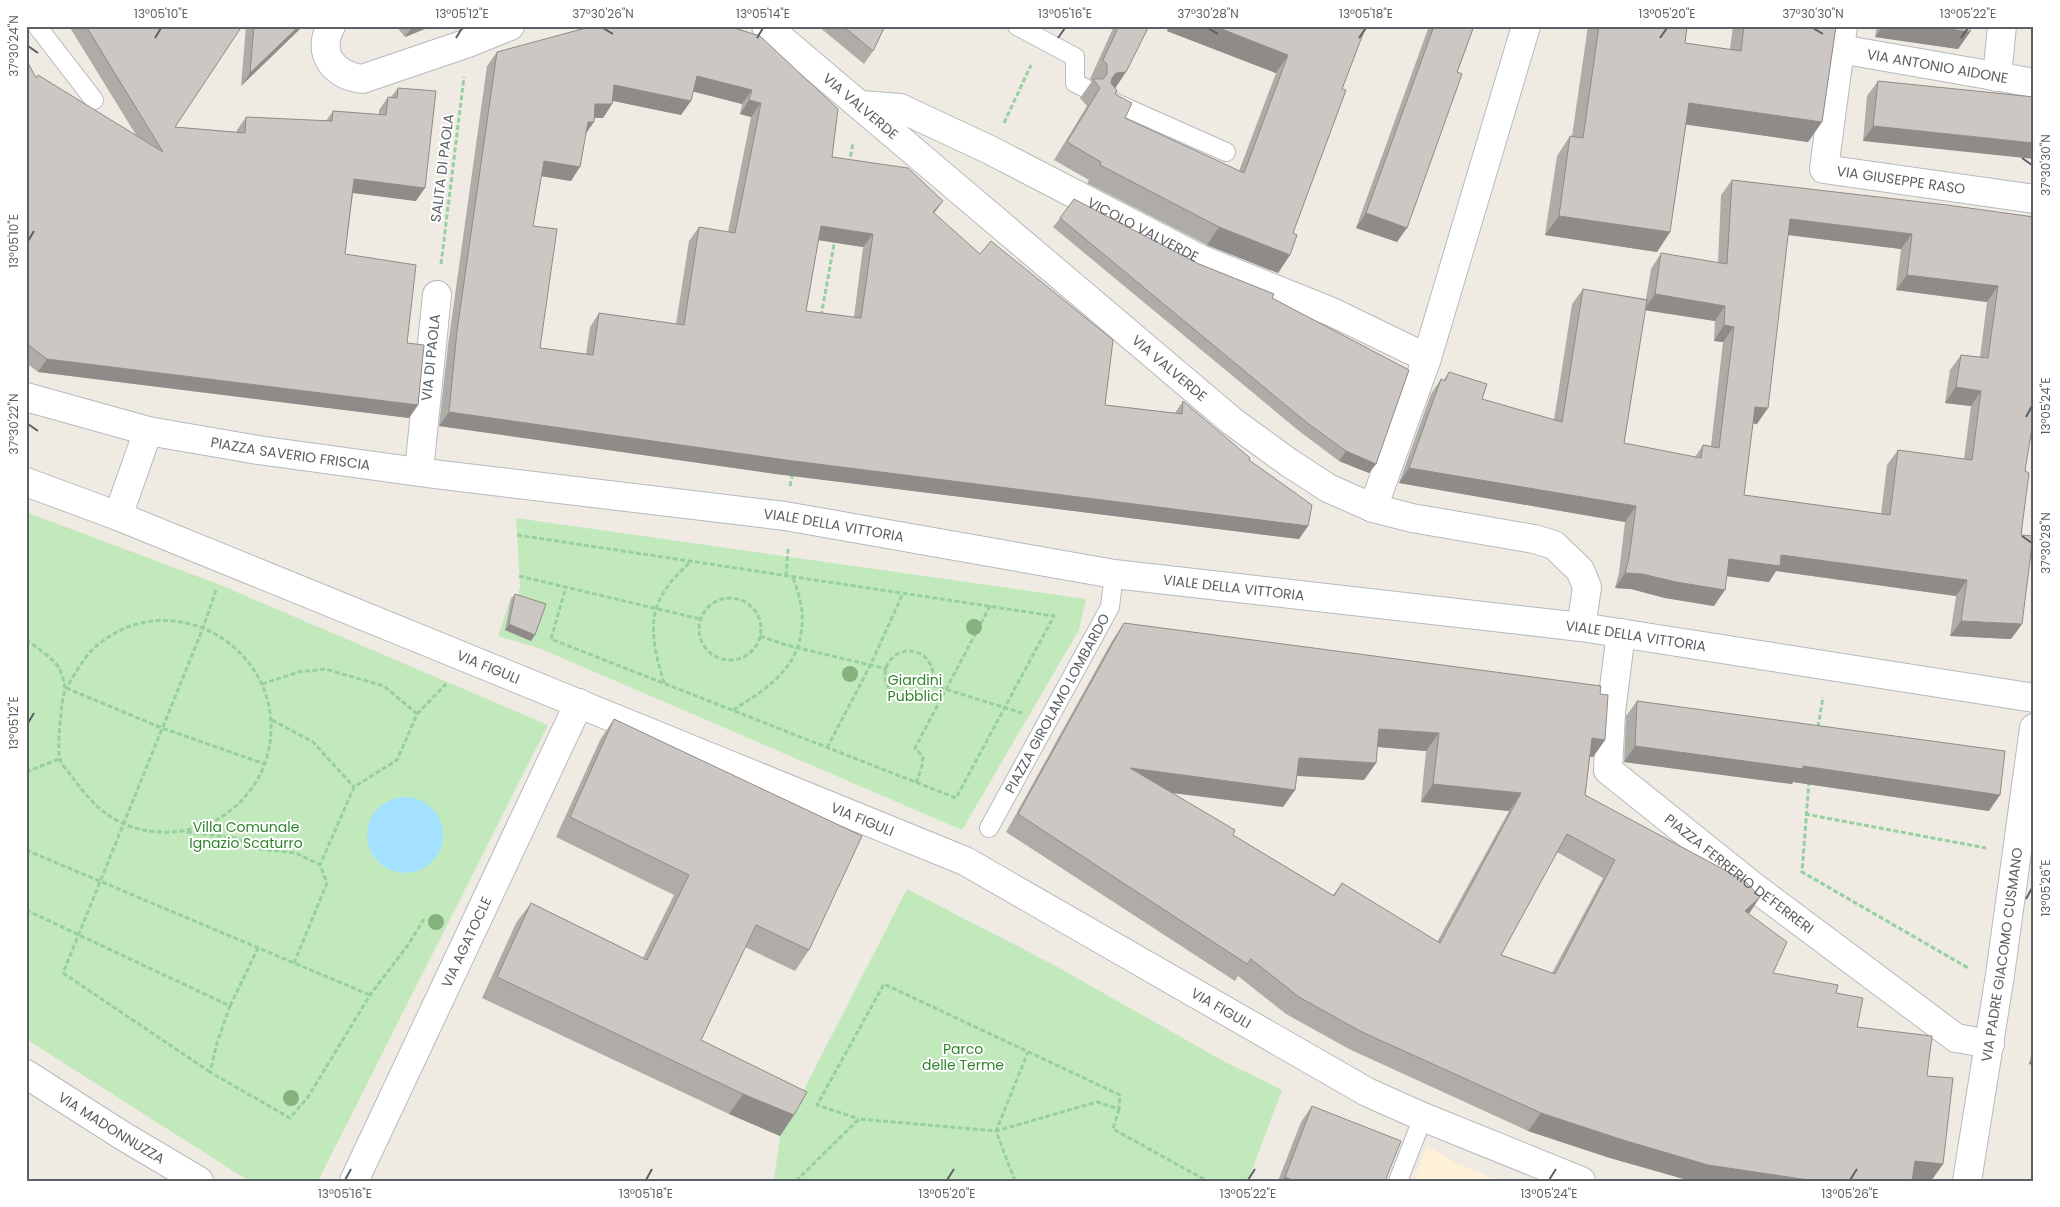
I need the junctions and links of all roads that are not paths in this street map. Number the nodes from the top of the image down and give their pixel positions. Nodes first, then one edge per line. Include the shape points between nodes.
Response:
1 (37, 26) edge
2 (331, 26) edge
3 (510, 26) edge
4 (766, 26) edge
5 (1017, 26) edge
6 (1526, 26) edge
7 (2002, 26) edge
8 (1842, 38) edge
9 (1997, 77) junction
10 (2034, 83) edge
11 (1085, 88) dead end
12 (94, 100) dead end
13 (1109, 100) edge
14 (860, 105) junction
15 (1226, 152) dead end
16 (2034, 199) edge
17 (437, 295) road end
18 (1427, 358) junction
19 (26, 397) edge
20 (148, 431) junction
21 (426, 472) junction
22 (26, 482) edge
23 (1373, 508) junction
24 (118, 516) junction
25 (1114, 574) junction
26 (1581, 627) junction
27 (1621, 633) junction
28 (2034, 698) edge
29 (579, 703) junction
30 (2034, 728) edge
31 (989, 828) dead end
32 (1990, 1044) junction
33 (26, 1074) edge
34 (1423, 1117) junction
35 (199, 1181) edge
36 (354, 1181) edge
37 (1398, 1181) edge
38 (1581, 1181) edge
39 (1967, 1181) edge

1 - 12 lane
2 - 3 street via 325,46 332,66 341,73 362,79
4 - 14 street, VIA VALVERDE
5 - 11 lane via 1075,56 1075,83
6 - 18 street
7 - 9 street
8 - 9 street, VIA ANTONIO AIDONE
8 - 16 street, VIA GIUSEPPE RASO via 1824,169
9 - 10 street, VIA ANTONIO AIDONE
13 - 15 lane
14 - 18 street, VICOLO VALVERDE via 900,108 1007,159 1200,259 1332,312
14 - 23 street, VIA VALVERDE via 1233,422 1328,488
17 - 21 street, VIA DI PAOLA via 423,421
18 - 23 street
19 - 20 street, PIAZZA SAVERIO FRISCIA
20 - 21 street, PIAZZA SAVERIO FRISCIA via 258,450
20 - 24 street
21 - 25 street, VIALE DELLA VITTORIA via 785,516
22 - 24 street
23 - 26 street, VIA VALVERDE via 1554,545 1580,570 1586,587
24 - 29 street, VIA FIGULI
25 - 26 street, VIALE DELLA VITTORIA
25 - 31 lane, PIAZZA GIROLAMO LOMBARDO via 1110,608
26 - 27 street, VIALE DELLA VITTORIA
27 - 28 street, VIALE DELLA VITTORIA
27 - 32 street, PIAZZA FERRERIO DE'FERRERI via 1608,770 1754,887 1956,1038
29 - 34 street, VIA FIGULI via 965,861 1367,1092
29 - 36 street, VIA AGATOCLE
30 - 32 street, VIA PADRE GIACOMO CUSMANO
32 - 39 street, VIA PADRE GIACOMO CUSMANO
33 - 35 street, VIA MADONNUZZA
34 - 37 lane
34 - 38 street, VIA FIGULI

